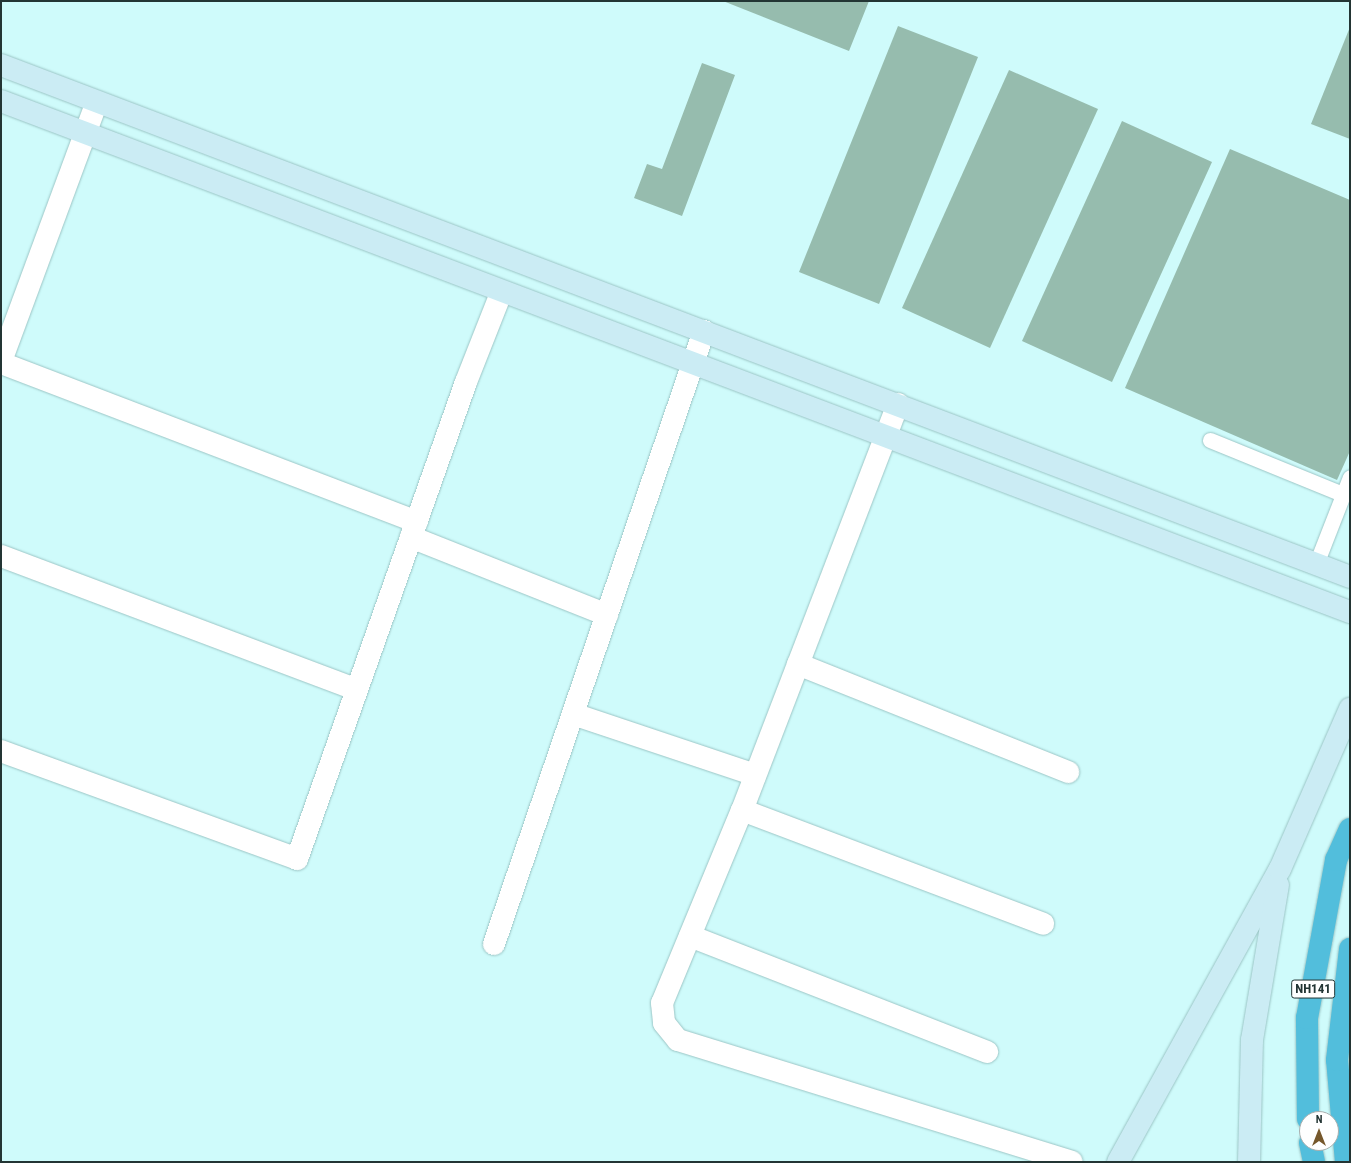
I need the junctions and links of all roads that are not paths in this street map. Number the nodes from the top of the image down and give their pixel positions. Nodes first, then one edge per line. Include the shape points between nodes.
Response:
1 (1, 65) edge
2 (1, 101) edge
3 (97, 102) junction
4 (85, 133) junction
5 (501, 293) junction
6 (704, 331) junction
7 (1, 362) edge
8 (692, 362) junction
9 (898, 404) junction
10 (886, 435) junction
11 (1210, 440) dead end
12 (1350, 477) edge
13 (1342, 494) junction
14 (414, 529) junction
15 (1, 556) edge
16 (1316, 564) junction
17 (1350, 577) edge
18 (1350, 612) edge
19 (607, 615) junction
20 (798, 664) junction
21 (357, 690) junction
22 (1350, 709) edge
23 (573, 714) junction
24 (1, 751) edge
25 (1068, 772) dead end
26 (755, 775) junction
27 (742, 810) junction
28 (1350, 829) edge
29 (1280, 869) junction
30 (1042, 924) dead end
31 (690, 936) junction
32 (494, 944) dead end
33 (1350, 949) edge
34 (987, 1052) dead end
35 (1308, 1111) edge
36 (1312, 1151) edge
37 (1072, 1162) edge
38 (1118, 1162) edge
39 (1250, 1162) edge
40 (1314, 1162) edge
41 (1346, 1162) edge

1 - 3 street
2 - 4 street
3 - 4 street
3 - 6 street
4 - 5 street
4 - 7 street
5 - 8 street
5 - 14 street via 466,382
6 - 8 street
6 - 9 street
7 - 14 street
8 - 10 street
8 - 19 street
9 - 10 street
9 - 16 street
10 - 18 street
10 - 20 street
11 - 13 lane
12 - 13 lane
13 - 16 lane
14 - 19 street
14 - 21 street
15 - 21 street
16 - 17 street
19 - 23 street
20 - 25 street
20 - 26 street
21 - 24 street via 297,859
22 - 29 street
23 - 26 street
23 - 32 street
26 - 27 street
27 - 30 street
27 - 31 street
28 - 35 highway, NH141 via 1336,860 1308,1018
29 - 38 street
29 - 39 street via 1252,1040
31 - 34 street
31 - 37 street via 662,1003 664,1023 678,1040
33 - 41 highway, NH141 via 1337,1060
36 - 40 highway

